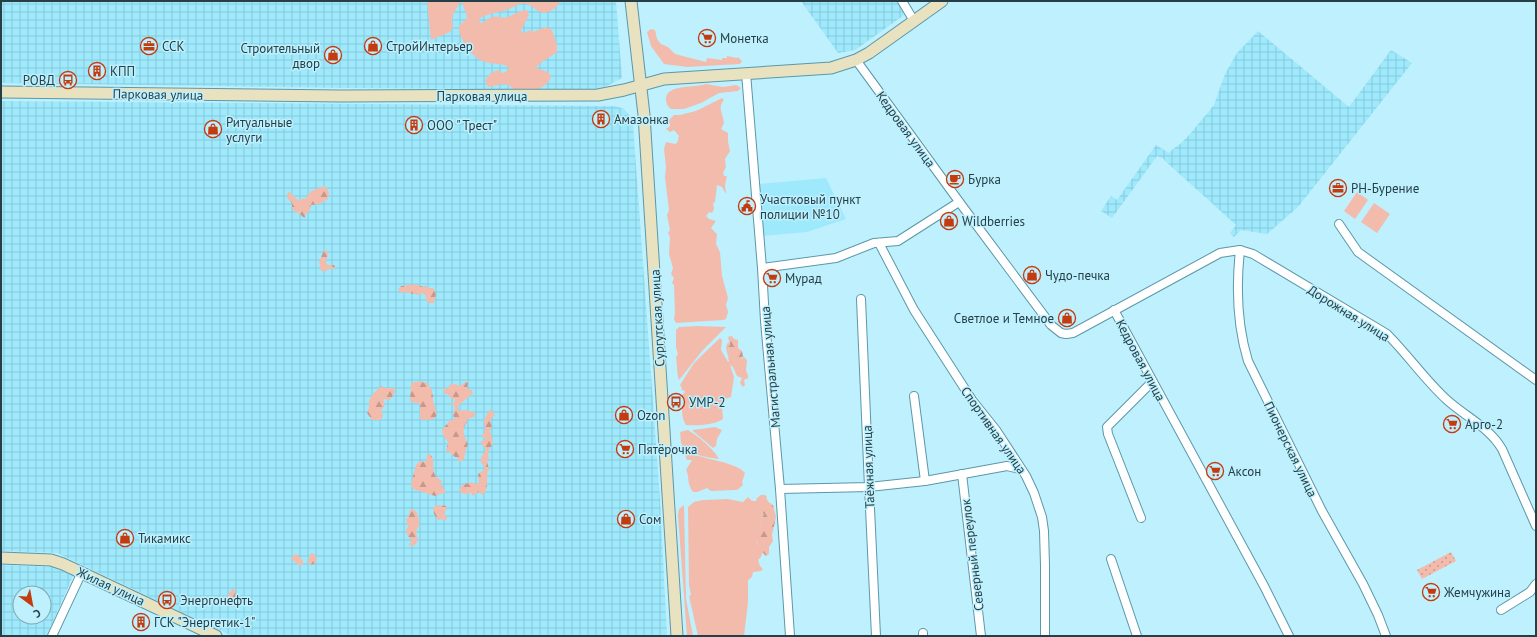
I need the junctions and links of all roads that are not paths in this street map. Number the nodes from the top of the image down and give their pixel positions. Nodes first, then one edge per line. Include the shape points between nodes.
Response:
1 (631, 1) edge
2 (902, 1) edge
3 (942, 1) edge
4 (914, 21) junction
5 (856, 60) junction
6 (746, 74) junction
7 (641, 85) junction
8 (1, 92) edge
9 (959, 202) junction
10 (1339, 224) dead end
11 (879, 243) junction
12 (1240, 250) junction
13 (762, 268) junction
14 (862, 299) dead end
15 (1114, 310) junction
16 (1536, 380) edge
17 (1152, 382) junction
18 (914, 396) dead end
19 (1020, 469) junction
20 (962, 474) junction
21 (925, 480) junction
22 (868, 487) junction
23 (780, 489) junction
24 (1141, 518) dead end
25 (1536, 526) edge
26 (1, 558) edge
27 (1110, 559) dead end
28 (82, 572) junction
29 (1536, 584) edge
30 (1501, 610) dead end
31 (52, 636) edge
32 (216, 636) edge
33 (677, 636) edge
34 (790, 636) edge
35 (876, 636) edge
36 (981, 636) edge
37 (1045, 636) edge
38 (1137, 636) edge
39 (1289, 636) edge
40 (1386, 636) edge

1 - 7 main road, Сургутская улица
2 - 4 street
3 - 4 main road, Парковая улица
4 - 5 main road, Парковая улица
5 - 6 main road, Парковая улица via 831,68
5 - 9 street, Кедровая улица
6 - 7 main road, Парковая улица via 664,79
6 - 13 street, Магистральная улица
7 - 8 main road, Парковая улица via 613,93 583,96
7 - 33 main road, Сургутская улица
9 - 11 street via 898,241
9 - 15 street, Кедровая улица via 1057,331 1073,333
10 - 16 street via 1358,252
11 - 13 street via 836,258
11 - 19 street, Спортивная улица via 914,310
12 - 15 street via 1210,258
12 - 25 street, Дорожная улица via 1253,254 1387,334 1433,386 1496,439
12 - 40 street, Пионерская улица via 1237,276 1239,318 1248,361 1322,511 1363,584
13 - 23 street, Магистральная улица
14 - 22 street, Таёжная улица
15 - 17 street, Кедровая улица
17 - 24 street via 1108,427 1108,434
17 - 39 street, Кедровая улица
18 - 21 street
19 - 20 street via 1008,466
19 - 37 street, Спортивная улица via 1034,493 1042,517
20 - 21 street
20 - 36 street, Северный переулок
21 - 22 street
22 - 23 street
22 - 35 street, Таёжная улица
23 - 34 street, Магистральная улица
26 - 28 main road, Жилая улица via 51,560
27 - 38 street
28 - 31 street
28 - 32 main road, Жилая улица
29 - 30 street via 1530,592

